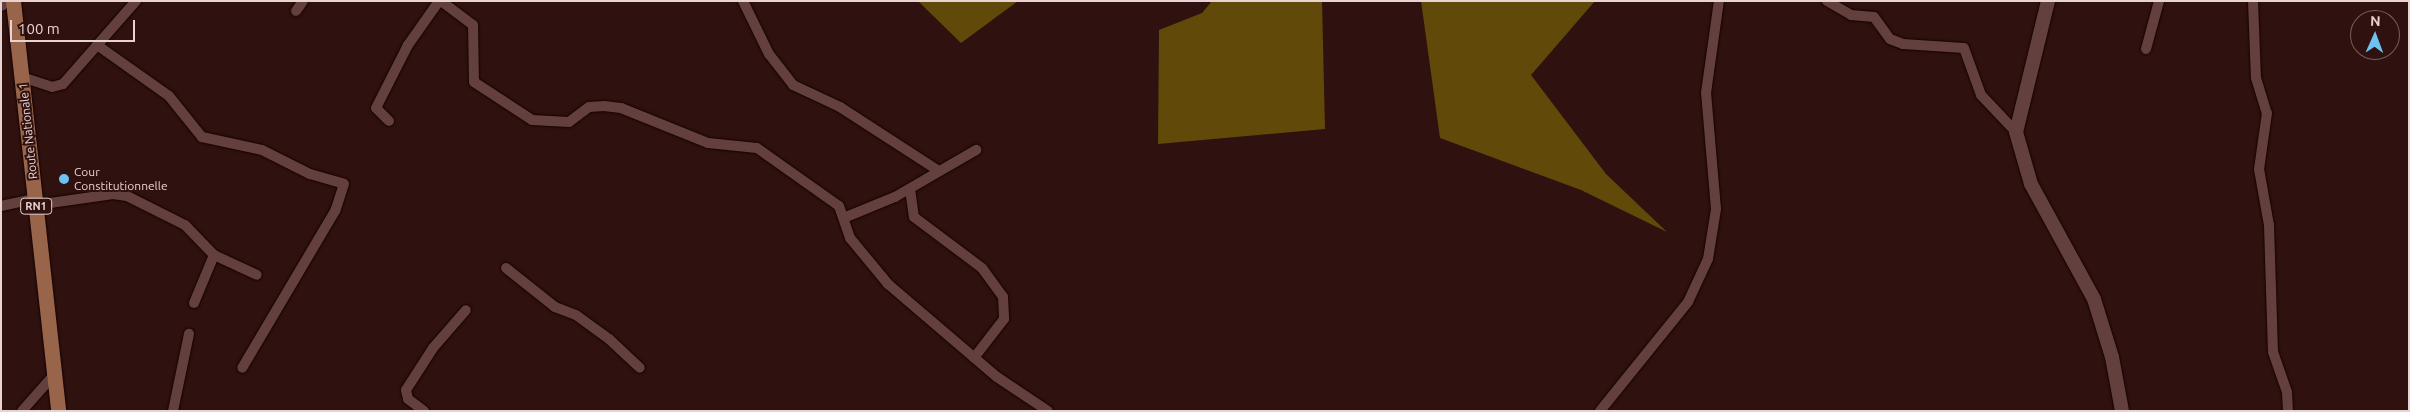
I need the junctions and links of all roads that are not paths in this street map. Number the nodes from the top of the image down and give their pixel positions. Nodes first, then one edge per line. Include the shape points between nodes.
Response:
1 (13, 1) edge
2 (136, 1) edge
3 (303, 1) edge
4 (440, 1) edge
5 (743, 1) edge
6 (1720, 1) edge
7 (1827, 1) edge
8 (2048, 1) edge
9 (2159, 1) edge
10 (2253, 1) edge
11 (296, 11) dead end
12 (97, 45) junction
13 (2146, 49) dead end
14 (22, 77) junction
15 (389, 121) dead end
16 (2016, 132) junction
17 (976, 150) dead end
18 (939, 171) junction
19 (910, 189) junction
20 (36, 202) junction
21 (1, 206) edge
22 (846, 217) junction
23 (214, 255) junction
24 (506, 268) dead end
25 (257, 275) dead end
26 (194, 303) dead end
27 (466, 310) dead end
28 (189, 334) dead end
29 (974, 358) junction
30 (242, 368) dead end
31 (640, 368) dead end
32 (52, 376) junction
33 (22, 411) edge
34 (58, 411) edge
35 (173, 411) edge
36 (424, 411) edge
37 (1048, 411) edge
38 (1600, 411) edge
39 (2122, 411) edge
40 (2288, 411) edge

1 - 14 main road, Route Nationale 1 / RN1
2 - 12 street
3 - 11 street
4 - 15 street via 408,45 376,108
4 - 22 street via 473,25 474,82 532,120 569,122 589,107 621,108 708,143 757,148 811,184
5 - 18 street via 776,67 793,85 840,107
6 - 38 street via 1706,93 1716,209 1708,259 1688,302
7 - 16 street via 1851,15 1874,17 1890,39 1903,44 1964,48 1981,95
8 - 16 main road
9 - 13 street
10 - 40 street via 2256,78 2267,113 2259,170 2270,235 2273,352 2287,392
12 - 14 street via 58,87
12 - 30 street via 169,96 202,137 262,150 310,174 344,184 335,211
14 - 20 main road, Route Nationale 1 / RN1
16 - 39 main road via 2031,184 2094,299 2112,357
17 - 18 street
18 - 19 street
19 - 22 street
19 - 29 street via 914,218 982,268 1003,297 1004,319
20 - 21 street
20 - 23 street via 114,194 127,196 185,225
20 - 32 main road, Route Nationale 1 / RN1
22 - 29 street via 850,238 888,284
23 - 25 street
23 - 26 street
24 - 31 street via 555,307 576,315 609,338
27 - 36 street via 433,348 406,390 408,399
28 - 35 street
29 - 37 street
32 - 33 street
32 - 34 main road, Route Nationale 1 / RN1

